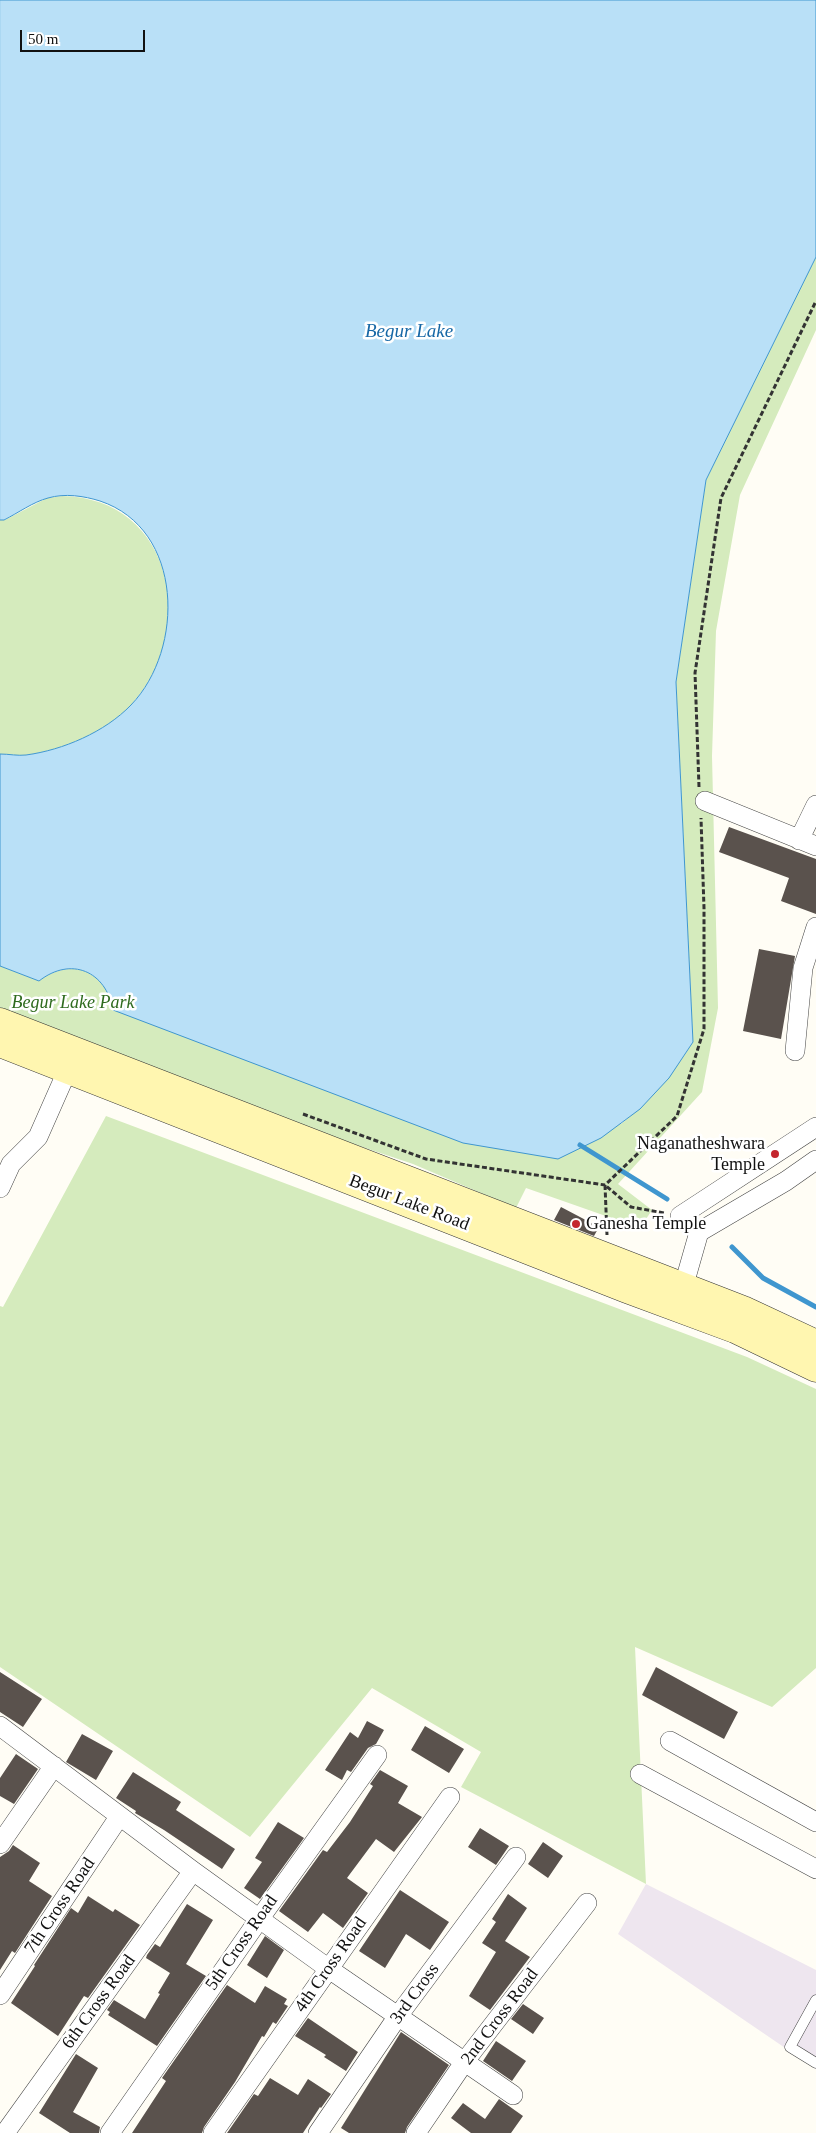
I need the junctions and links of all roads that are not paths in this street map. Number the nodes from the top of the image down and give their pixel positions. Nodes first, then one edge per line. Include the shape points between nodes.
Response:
1 (702, 801) road end
2 (816, 805) edge
3 (808, 843) edge
4 (816, 927) edge
5 (0, 1022) edge
6 (0, 1043) edge
7 (795, 1051) dead end
8 (68, 1069) junction
9 (816, 1128) edge
10 (816, 1160) edge
11 (348, 1168) junction
12 (0, 1188) edge
13 (700, 1232) junction
14 (631, 1280) junction
15 (683, 1288) junction
16 (816, 1344) edge
17 (816, 1368) edge
18 (0, 1726) edge
19 (670, 1741) dead end
20 (377, 1755) dead end
21 (54, 1766) junction
22 (640, 1774) dead end
23 (450, 1797) dead end
24 (119, 1817) junction
25 (816, 1822) edge
26 (0, 1844) edge
27 (516, 1857) dead end
28 (816, 1870) edge
29 (193, 1872) junction
30 (587, 1902) dead end
31 (260, 1918) junction
32 (329, 1969) junction
33 (0, 1994) edge
34 (816, 2000) edge
35 (398, 2016) junction
36 (465, 2061) junction
37 (816, 2063) edge
38 (513, 2095) dead end
39 (5, 2133) edge
40 (110, 2133) edge
41 (212, 2133) edge
42 (318, 2133) edge
43 (416, 2133) edge

1 - 3 street
2 - 3 street
4 - 7 street via 803,968
5 - 11 main road, Begur Lake Road
6 - 8 main road, Begur Lake Road
8 - 11 main road, Begur Lake Road
8 - 12 street via 38,1137 11,1164
9 - 13 street via 680,1216
10 - 13 street
11 - 14 main road, Begur Lake Road
11 - 14 main road, Begur Lake Road via 609,1260
13 - 15 street
14 - 15 main road, Begur Lake Road
14 - 17 main road, Begur Lake Road
15 - 16 main road, Begur Lake Road via 743,1310
18 - 21 street
19 - 25 street
20 - 31 street, 5th Cross Road
21 - 24 street
21 - 26 street
22 - 28 street
23 - 32 street, 4th Cross Road
24 - 29 street
24 - 33 street, 7th Cross Road
27 - 35 street, 3rd Cross
29 - 31 street
29 - 39 street, 6th Cross Road
30 - 36 street, 2nd Cross Road
31 - 32 street
31 - 40 street, 5th Cross Road
32 - 35 street
32 - 41 street, 4th Cross Road
34 - 37 lane via 790,2047
35 - 36 street
35 - 42 street, 3rd Cross
36 - 38 street
36 - 43 street, 2nd Cross Road

